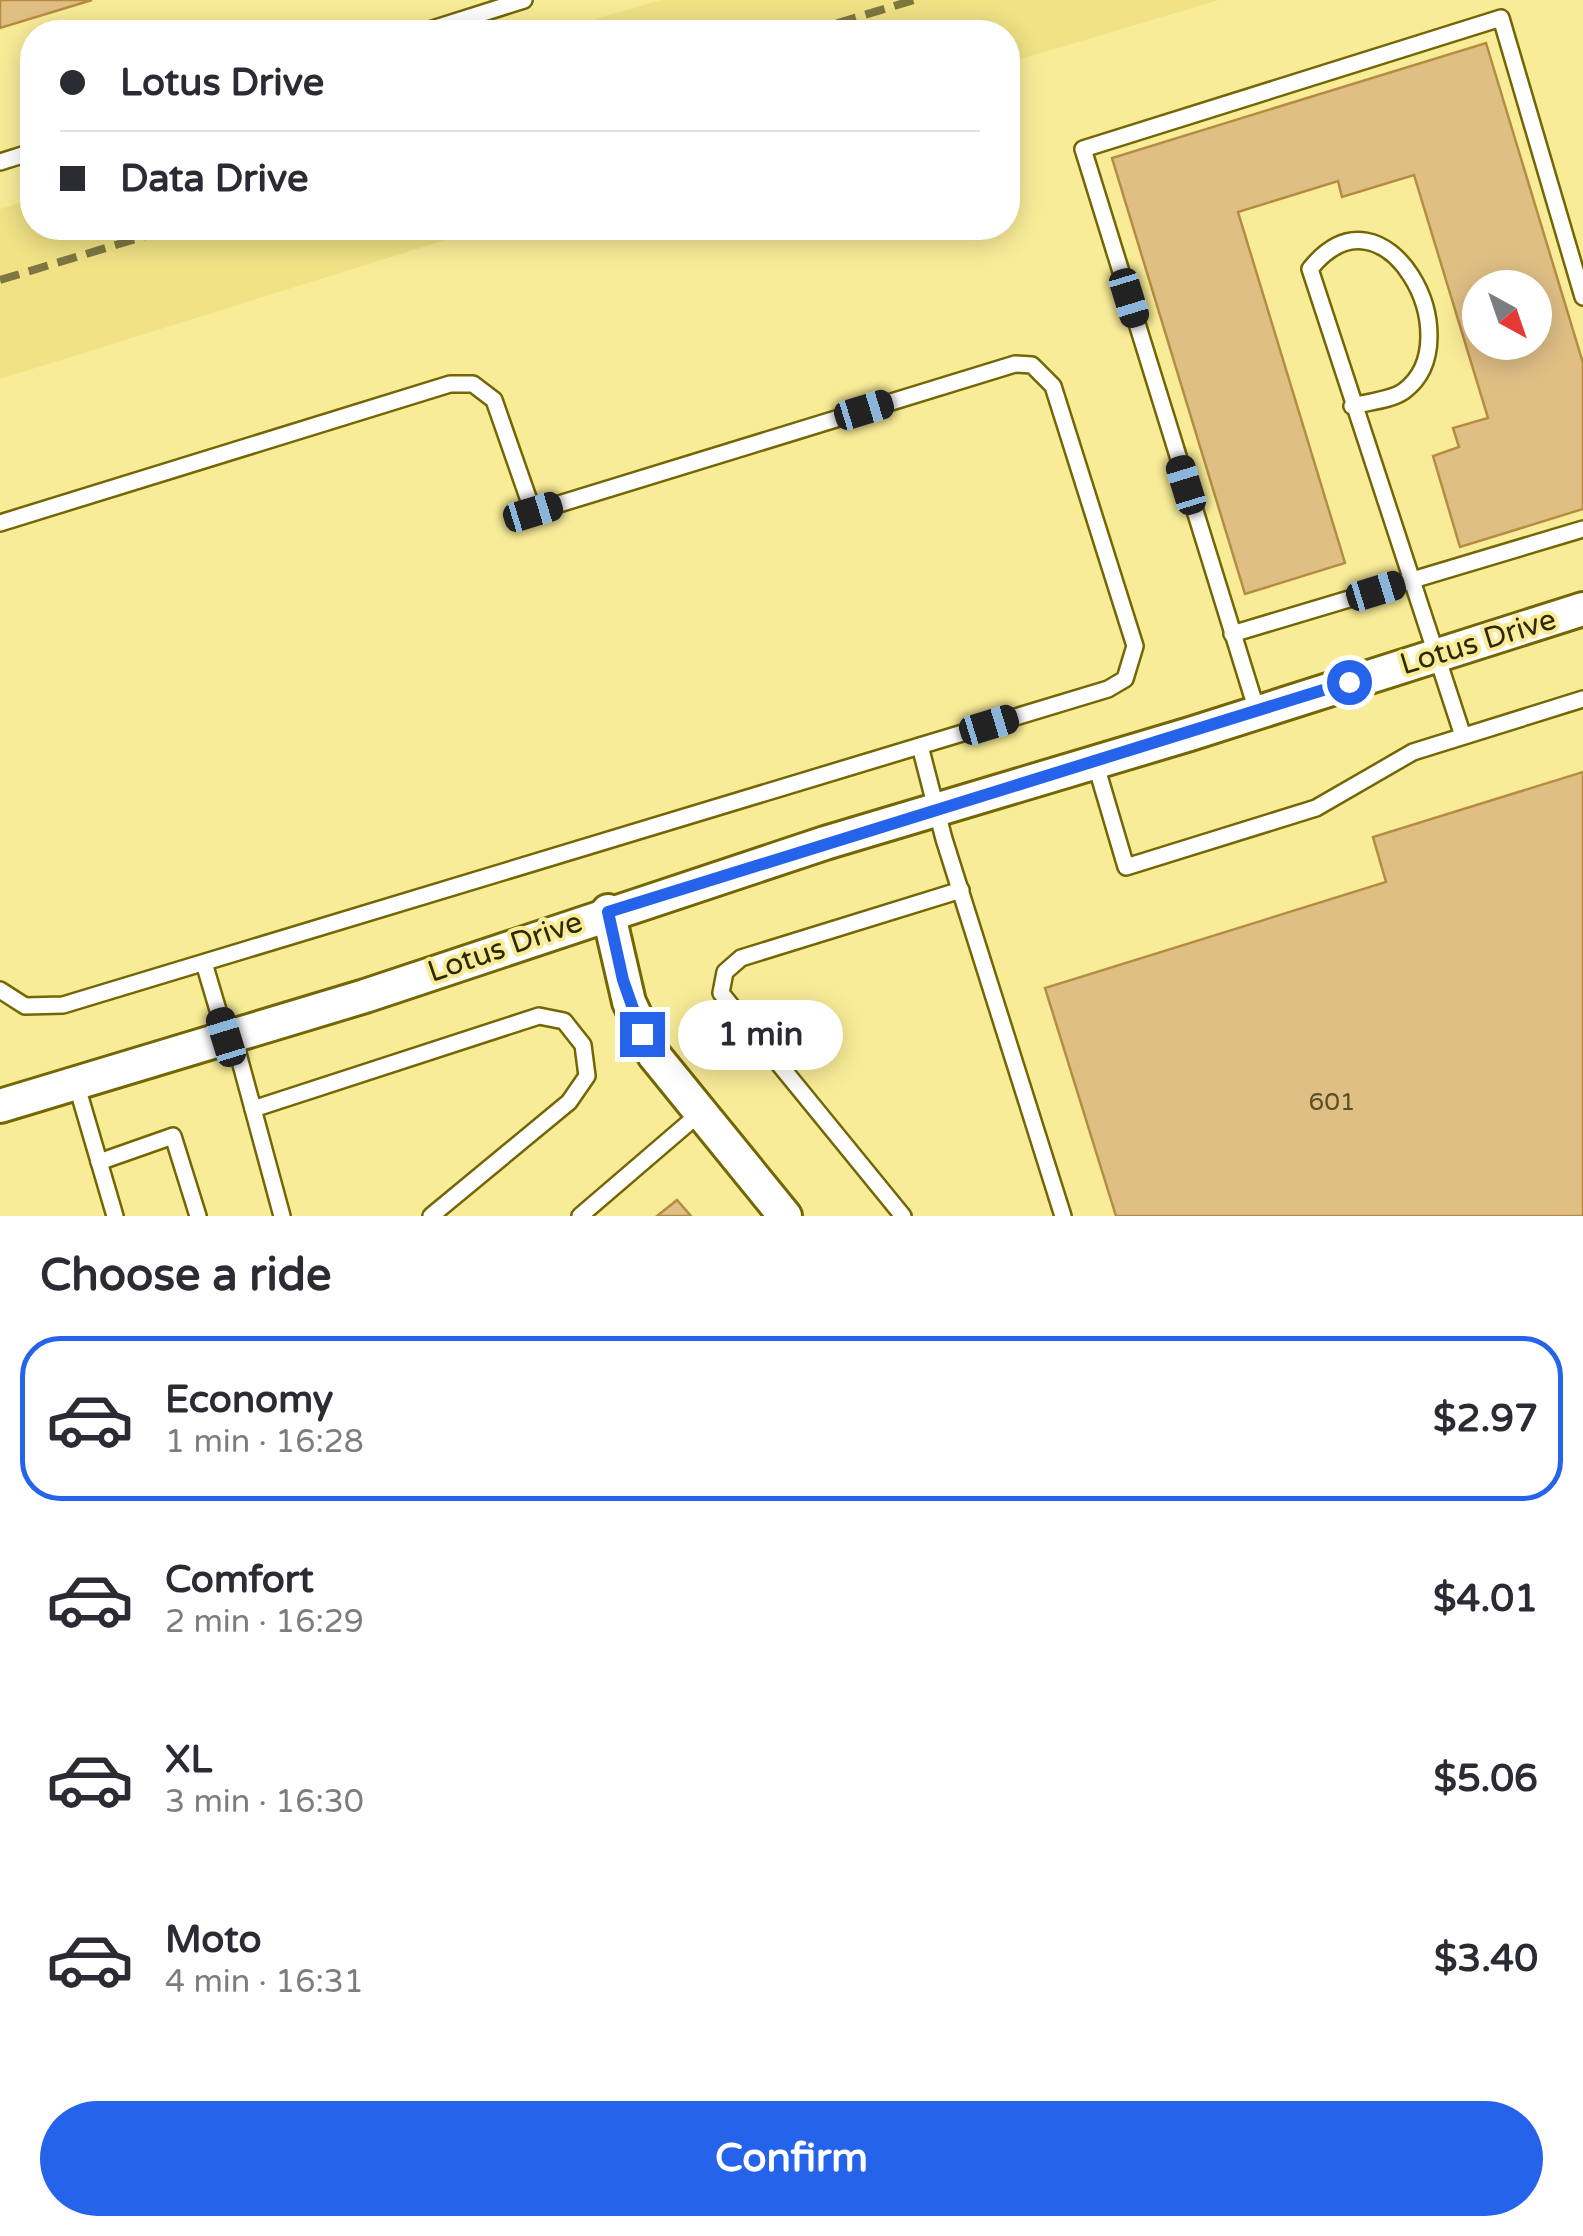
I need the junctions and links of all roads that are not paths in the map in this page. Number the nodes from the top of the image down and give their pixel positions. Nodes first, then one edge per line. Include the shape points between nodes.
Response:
1 (524, 0) edge
2 (461, 20) edge
3 (1583, 297) edge
4 (1352, 406) junction
5 (0, 523) edge
6 (1583, 529) edge
7 (1411, 580) junction
8 (1583, 610) edge
9 (1232, 634) junction
10 (1438, 654) junction
11 (1583, 699) edge
12 (1257, 711) junction
13 (1463, 736) junction
14 (920, 746) junction
15 (1095, 762) junction
16 (938, 810) junction
17 (961, 890) junction
18 (608, 912) junction
19 (204, 963) junction
20 (0, 990) edge
21 (229, 1036) junction
22 (76, 1083) junction
23 (0, 1106) edge
24 (252, 1109) junction
25 (700, 1113) junction
26 (99, 1162) junction
27 (115, 1216) edge
28 (198, 1216) edge
29 (282, 1216) edge
30 (431, 1216) edge
31 (580, 1216) edge
32 (785, 1216) edge
33 (904, 1216) edge
34 (1064, 1216) edge

1 - 2 lane
3 - 9 lane via 1501,18 1083,150
4 - 4 lane via 1310,269 1341,243 1362,241 1402,259 1414,277 1428,330 1422,365 1403,393
4 - 7 lane
5 - 14 lane via 450,384 473,384 494,400 533,512 1032,364 1052,386 1135,646 1134,664 1108,689
6 - 7 lane
7 - 9 lane
7 - 10 lane
8 - 10 street, Lotus Drive
9 - 12 lane
10 - 12 street, Lotus Drive
10 - 13 lane
11 - 13 lane
12 - 15 street, Lotus Drive
13 - 15 lane via 1413,752 1316,808 1126,867
14 - 16 lane
14 - 19 lane
15 - 16 street, Lotus Drive
16 - 17 lane
16 - 18 street, Lotus Drive
17 - 33 lane via 741,958 725,972 722,993
17 - 34 lane
18 - 21 street, Lotus Drive
18 - 25 street via 642,1034
19 - 20 lane via 62,1006 25,1006
19 - 21 lane
21 - 22 street, Lotus Drive
21 - 24 lane
22 - 23 street, Lotus Drive
22 - 26 lane
24 - 29 lane
24 - 30 lane via 538,1016 564,1021 583,1046 587,1076 569,1102
25 - 31 lane
25 - 32 street
26 - 27 lane
26 - 28 lane via 173,1136

